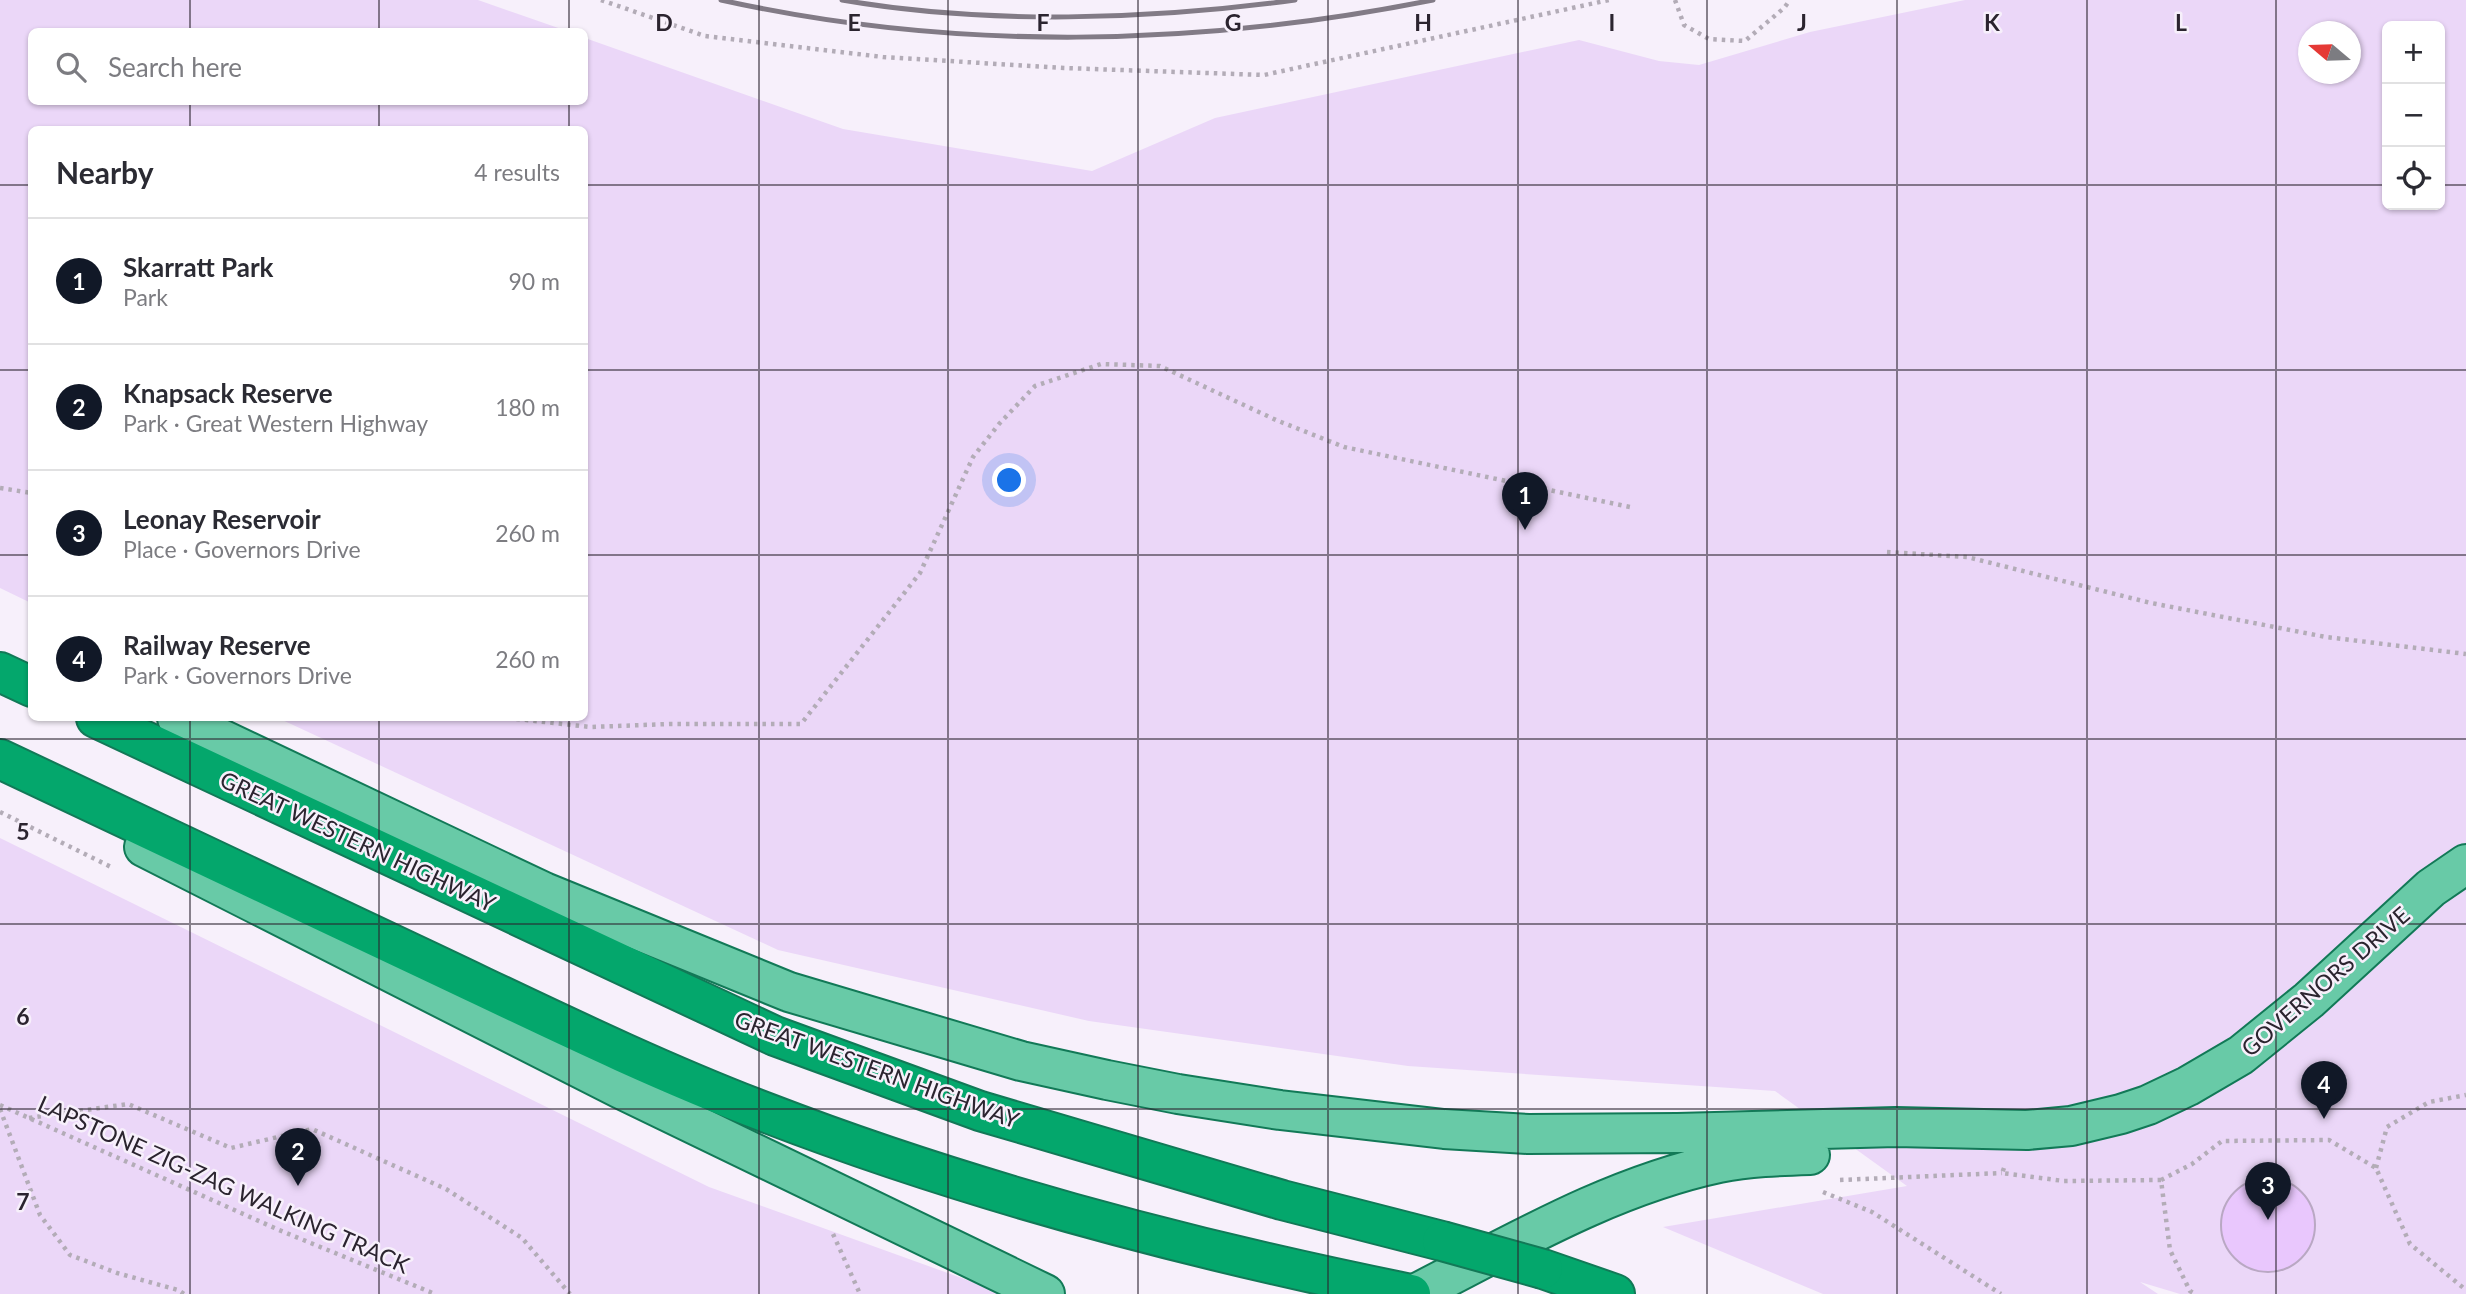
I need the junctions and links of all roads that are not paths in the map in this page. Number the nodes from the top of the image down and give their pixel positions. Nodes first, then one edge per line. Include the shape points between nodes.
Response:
1 (0, 672) edge
2 (28, 685) edge
3 (102, 721) edge
4 (183, 721) edge
5 (2, 760) edge
6 (2466, 864) edge
7 (2017, 1130) junction
8 (1045, 1294) edge
9 (1413, 1294) edge
10 (1615, 1294) edge

1 - 2 highway
3 - 10 highway, GREAT WESTERN HIGHWAY, bridge via 775,1036 980,1111 1282,1200 1543,1269
4 - 7 main road via 544,892 789,992 1033,1064 1178,1094 1444,1129 1528,1134 1896,1127
5 - 8 main road via 103,827 621,1089
5 - 9 highway via 615,1049 767,1113 960,1181 1161,1237
6 - 7 main road, GOVERNORS DRIVE via 2431,888 2265,1038 2211,1074 2121,1114 2071,1126
7 - 9 main road via 1897,1150 1760,1157 1693,1170 1559,1220

